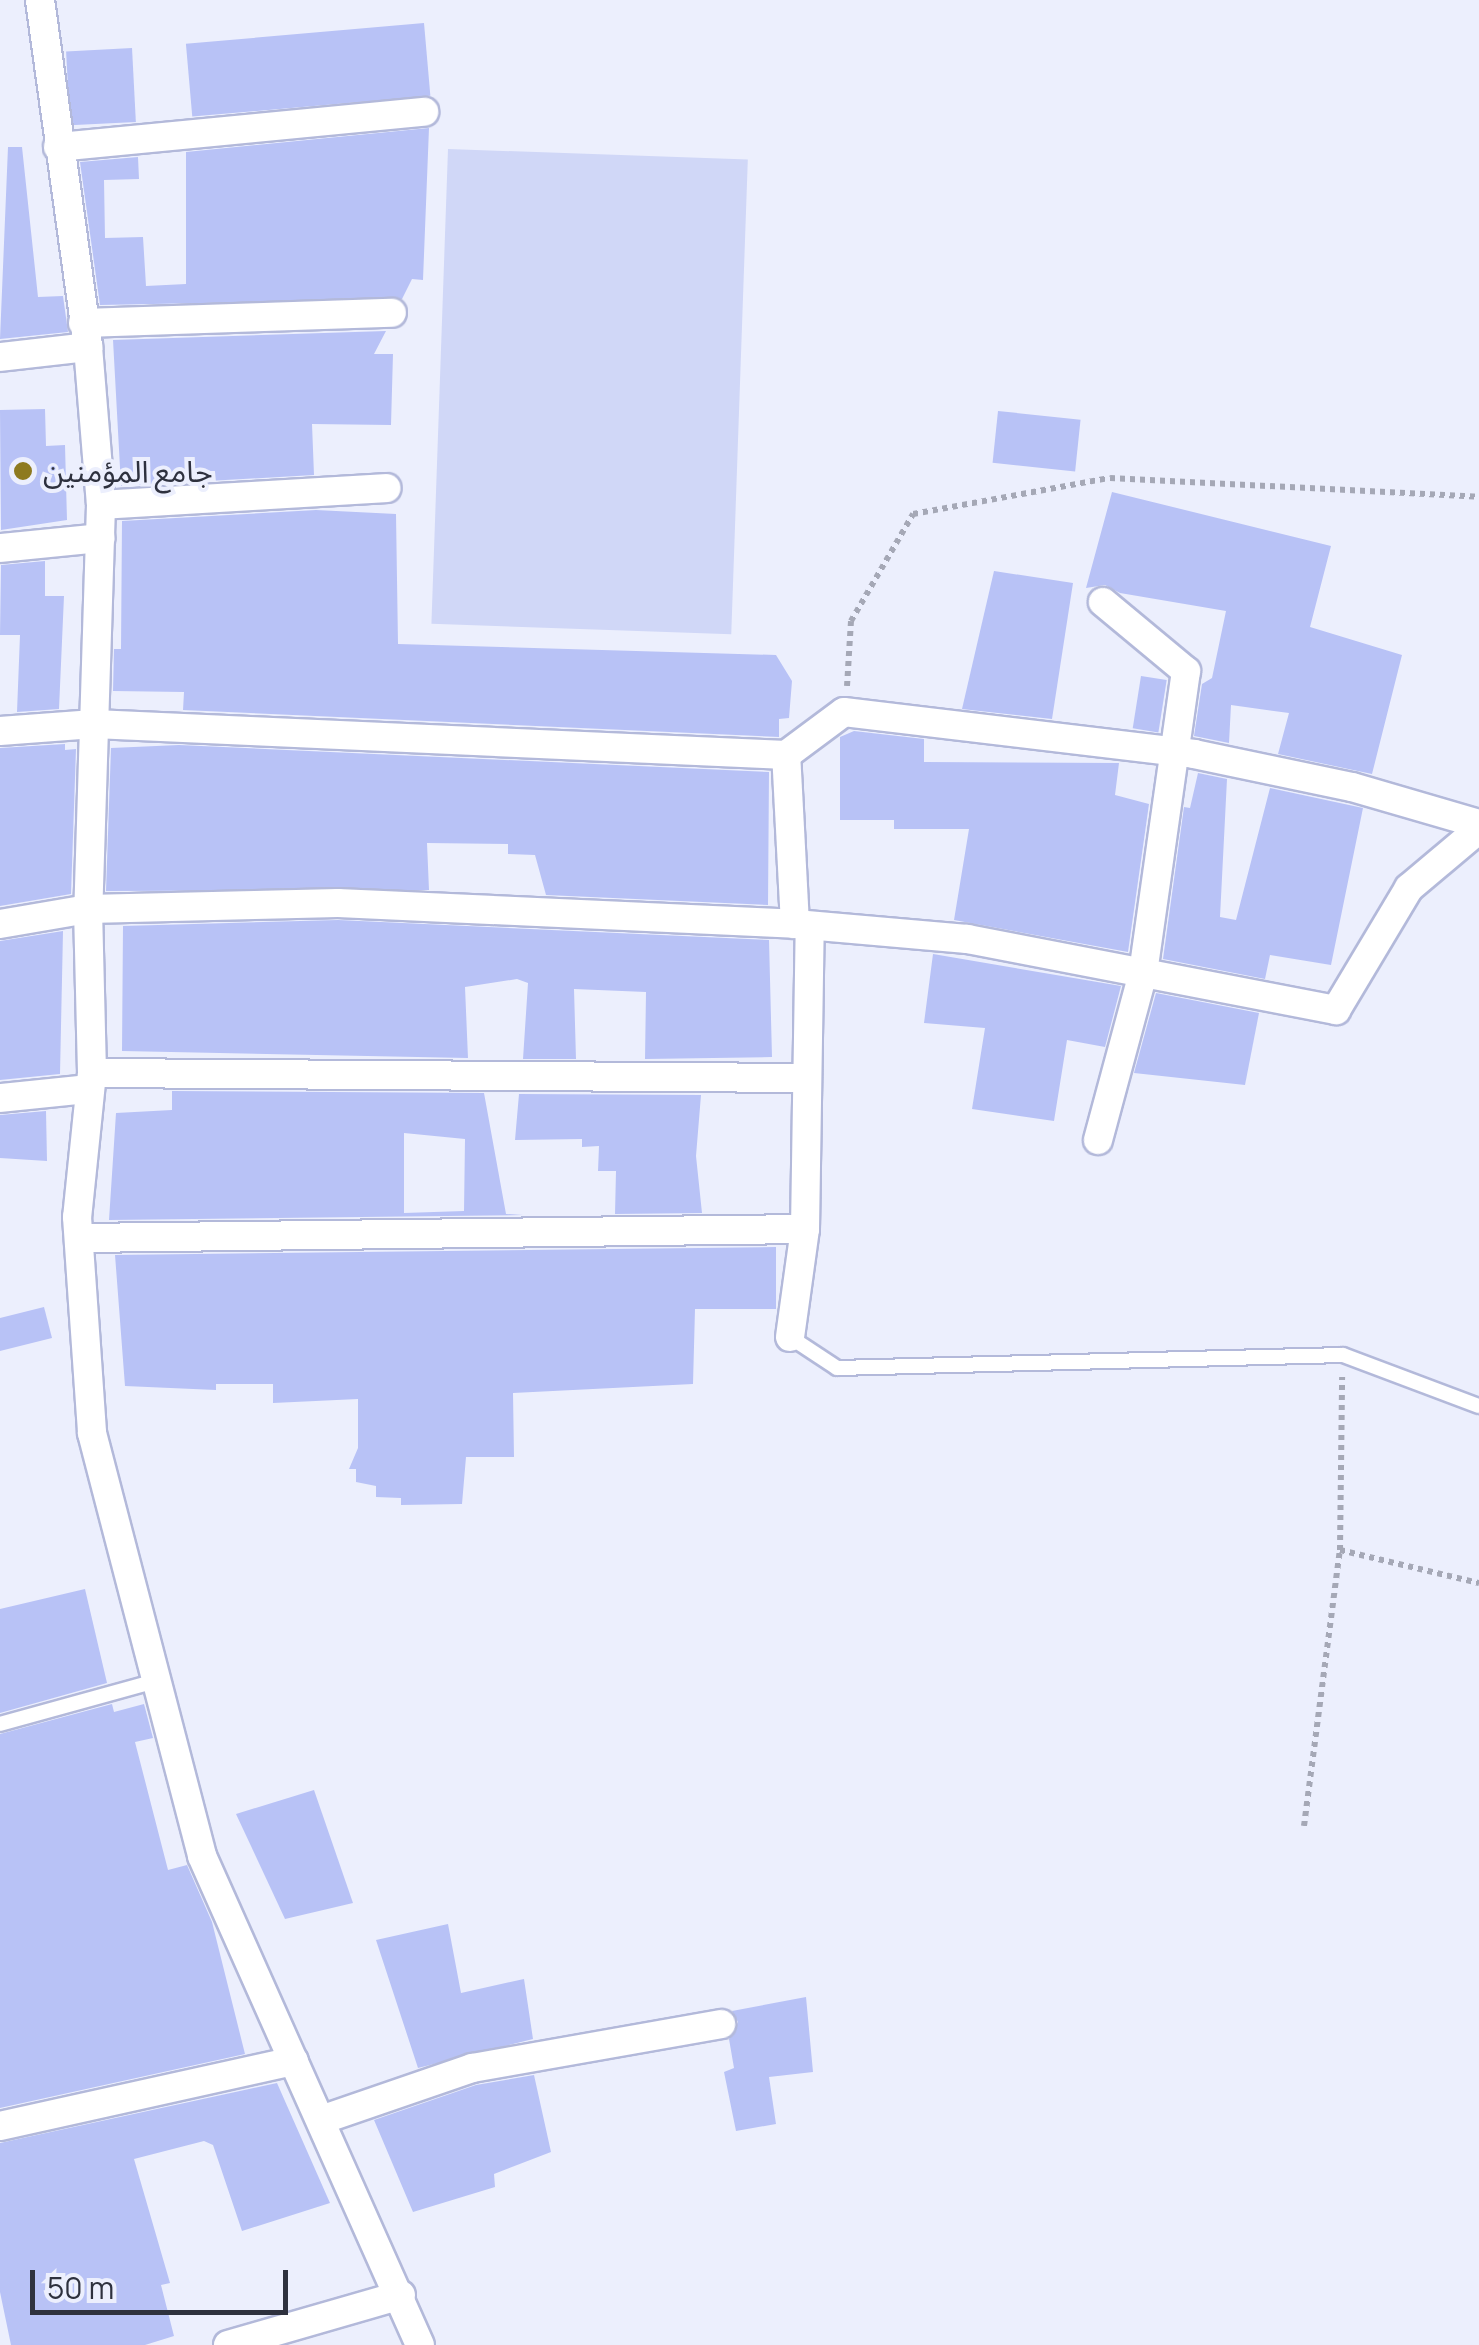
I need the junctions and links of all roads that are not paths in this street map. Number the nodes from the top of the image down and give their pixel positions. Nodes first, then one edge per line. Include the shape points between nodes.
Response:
1 (40, 0) edge
2 (424, 112) dead end
3 (58, 146) junction
4 (392, 313) dead end
5 (85, 335) junction
6 (0, 357) edge
7 (386, 488) dead end
8 (101, 505) junction
9 (101, 538) junction
10 (0, 548) edge
11 (1104, 602) dead end
12 (94, 724) junction
13 (0, 731) edge
14 (1179, 752) junction
15 (786, 755) junction
16 (1479, 827) edge
17 (88, 909) junction
18 (0, 924) edge
19 (802, 926) junction
20 (1143, 973) junction
21 (806, 1078) junction
22 (90, 1081) junction
23 (0, 1098) edge
24 (1098, 1140) dead end
25 (805, 1228) junction
26 (80, 1238) junction
27 (790, 1337) joint
28 (1479, 1406) edge
29 (156, 1681) junction
30 (0, 1724) edge
31 (721, 2024) dead end
32 (294, 2062) junction
33 (321, 2120) junction
34 (0, 2126) edge
35 (400, 2295) junction
36 (228, 2345) edge
37 (420, 2345) edge

1 - 3 street
2 - 3 street
3 - 5 street
4 - 5 street
5 - 6 street
5 - 8 street
7 - 8 street
8 - 9 street
9 - 10 street
9 - 12 street
11 - 14 street via 1186,671
12 - 13 street
12 - 15 street
12 - 17 street
14 - 15 street via 844,712
14 - 16 street via 1352,787
14 - 20 street
15 - 19 street
16 - 20 street via 1409,888 1336,1010
17 - 18 street
17 - 19 street via 338,903
17 - 22 street
19 - 20 street via 967,939
19 - 21 street
20 - 24 street
21 - 22 street
21 - 25 street
22 - 23 street
22 - 26 street
25 - 26 street
25 - 27 street
26 - 29 street via 92,1433
27 - 28 lane via 837,1368 1342,1356
29 - 30 lane
29 - 32 street via 202,1856
31 - 33 street via 472,2068
32 - 33 street
32 - 34 street
33 - 35 street
35 - 36 street
35 - 37 street

